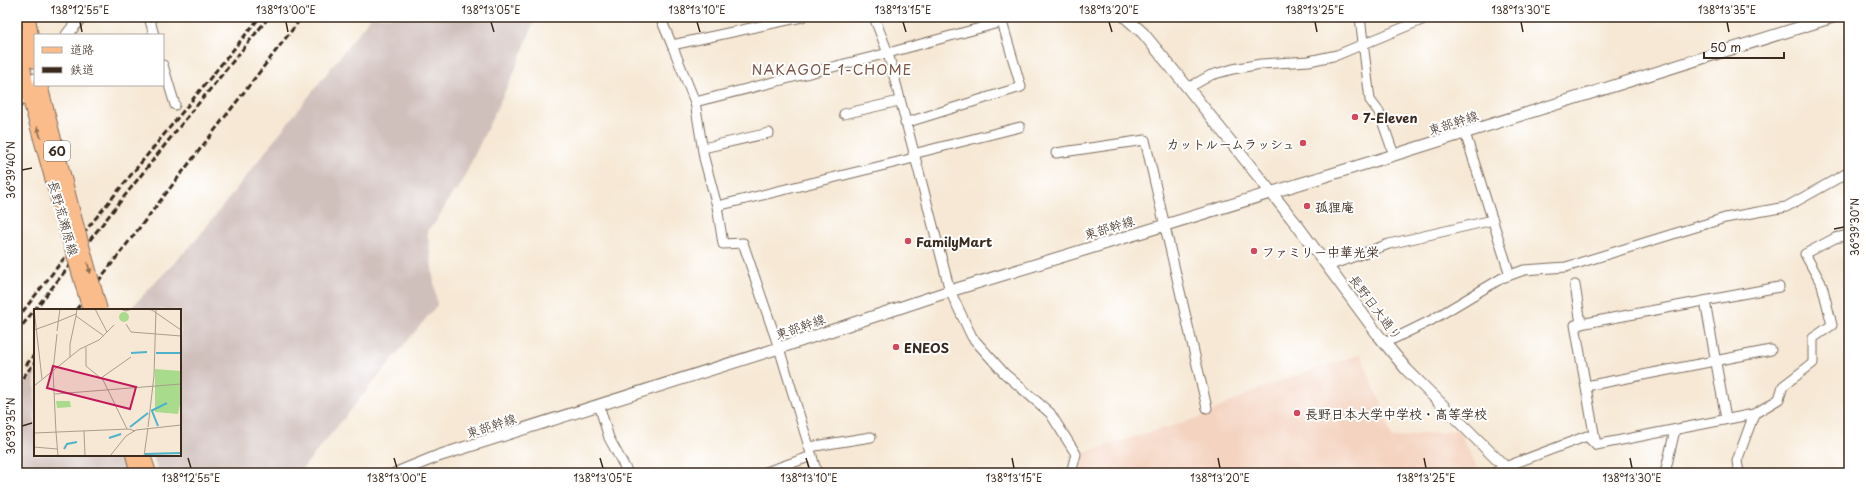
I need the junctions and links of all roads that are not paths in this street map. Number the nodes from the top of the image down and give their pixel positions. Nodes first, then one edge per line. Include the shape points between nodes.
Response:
1 (28, 17) edge
2 (81, 17) edge
3 (149, 17) edge
4 (802, 17) edge
5 (874, 17) edge
6 (1125, 17) edge
7 (1360, 17) edge
8 (1429, 17) edge
9 (1833, 17) edge
10 (662, 18) edge
11 (1002, 19) edge
12 (17, 32) edge
13 (68, 34) edge
14 (154, 34) edge
15 (1363, 43) junction
16 (672, 45) junction
17 (888, 53) junction
18 (34, 55) edge
19 (164, 68) edge
20 (34, 84) edge
21 (35, 86) edge
22 (1188, 88) junction
23 (900, 101) junction
24 (695, 102) junction
25 (17, 103) edge
26 (175, 105) dead end
27 (844, 114) dead end
28 (905, 123) junction
29 (1020, 127) dead end
30 (769, 133) dead end
31 (1466, 133) junction
32 (703, 148) junction
33 (1056, 153) dead end
34 (914, 156) junction
35 (1394, 156) junction
36 (1849, 172) edge
37 (1270, 193) junction
38 (717, 206) junction
39 (1493, 220) junction
40 (70, 221) junction
41 (1165, 224) junction
42 (1849, 235) edge
43 (1328, 266) junction
44 (1510, 275) junction
45 (1575, 286) dead end
46 (1779, 287) dead end
47 (950, 291) junction
48 (1705, 301) junction
49 (90, 309) edge
50 (100, 309) edge
51 (1581, 324) junction
52 (1385, 343) junction
53 (779, 348) junction
54 (1770, 350) dead end
55 (1715, 360) junction
56 (1586, 386) junction
57 (599, 405) junction
58 (1207, 408) dead end
59 (1754, 414) junction
60 (1726, 420) junction
61 (1675, 430) junction
62 (871, 437) dead end
63 (1596, 445) junction
64 (810, 451) junction
65 (133, 456) edge
66 (143, 456) edge
67 (1508, 470) edge
68 (138, 473) edge
69 (149, 473) edge
70 (396, 473) edge
71 (628, 473) edge
72 (763, 473) edge
73 (817, 473) edge
74 (1071, 473) edge
75 (1494, 473) edge
76 (1665, 473) edge
77 (1739, 473) edge

1 - 18 main road
2 - 13 street
3 - 14 street
4 - 16 street
5 - 17 street
6 - 22 street, 長野日大通り via 1143,33
7 - 15 street
8 - 15 street
9 - 31 street, 東部幹線
10 - 16 street
11 - 17 street
11 - 28 street via 1021,88
12 - 20 main road, 長野荒瀬原線 / 60
15 - 22 street via 1337,55 1309,61 1261,64 1233,69 1211,76
15 - 35 street via 1370,100 1379,112
16 - 24 street
17 - 23 street
17 - 24 street
19 - 26 street
20 - 25 street
21 - 40 main road, 長野荒瀬原線 / 60
22 - 37 street, 長野日大通り
23 - 27 street
23 - 28 street
24 - 32 street
28 - 34 street
29 - 34 street
30 - 32 street
31 - 35 street, 東部幹線
31 - 39 street
32 - 38 street
33 - 41 street via 1145,140
34 - 38 street
34 - 47 street
35 - 37 street, 東部幹線
36 - 44 street via 1786,207 1725,218 1566,267 1524,270
37 - 41 street, 東部幹線
37 - 43 street, 長野日大通り
38 - 53 street via 723,244 743,243
39 - 43 street via 1389,244
39 - 44 street
40 - 49 main road, 長野荒瀬原線 / 60, bridge
40 -> 50 main road, 長野荒瀬原線 / 60, bridge
41 - 47 street, 東部幹線
41 - 58 street
42 - 59 street via 1835,238 1805,254 1822,285 1832,325 1813,338 1813,363 1783,386 1780,399
43 - 52 street, 長野日大通り
44 - 52 street via 1430,321
45 - 51 street
46 - 48 street
47 - 53 street, 東部幹線
47 - 74 street via 972,337 1004,373 1054,418 1076,454
48 - 51 street
48 - 55 street
51 - 56 street via 1575,325
52 - 67 street, 長野日大通り via 1426,390
53 - 57 street, 東部幹線
53 - 64 street
54 - 55 street
55 - 56 street
55 - 60 street
56 - 63 street
57 - 70 street, 東部幹線 via 438,456
57 - 71 street via 609,438
59 - 60 street
59 - 77 street via 1737,460
60 - 61 street
61 - 63 street
61 - 76 street
62 - 64 street
63 - 67 street via 1587,436
64 - 72 street
64 - 73 street
65 - 68 main road
66 - 69 main road
67 - 75 street

